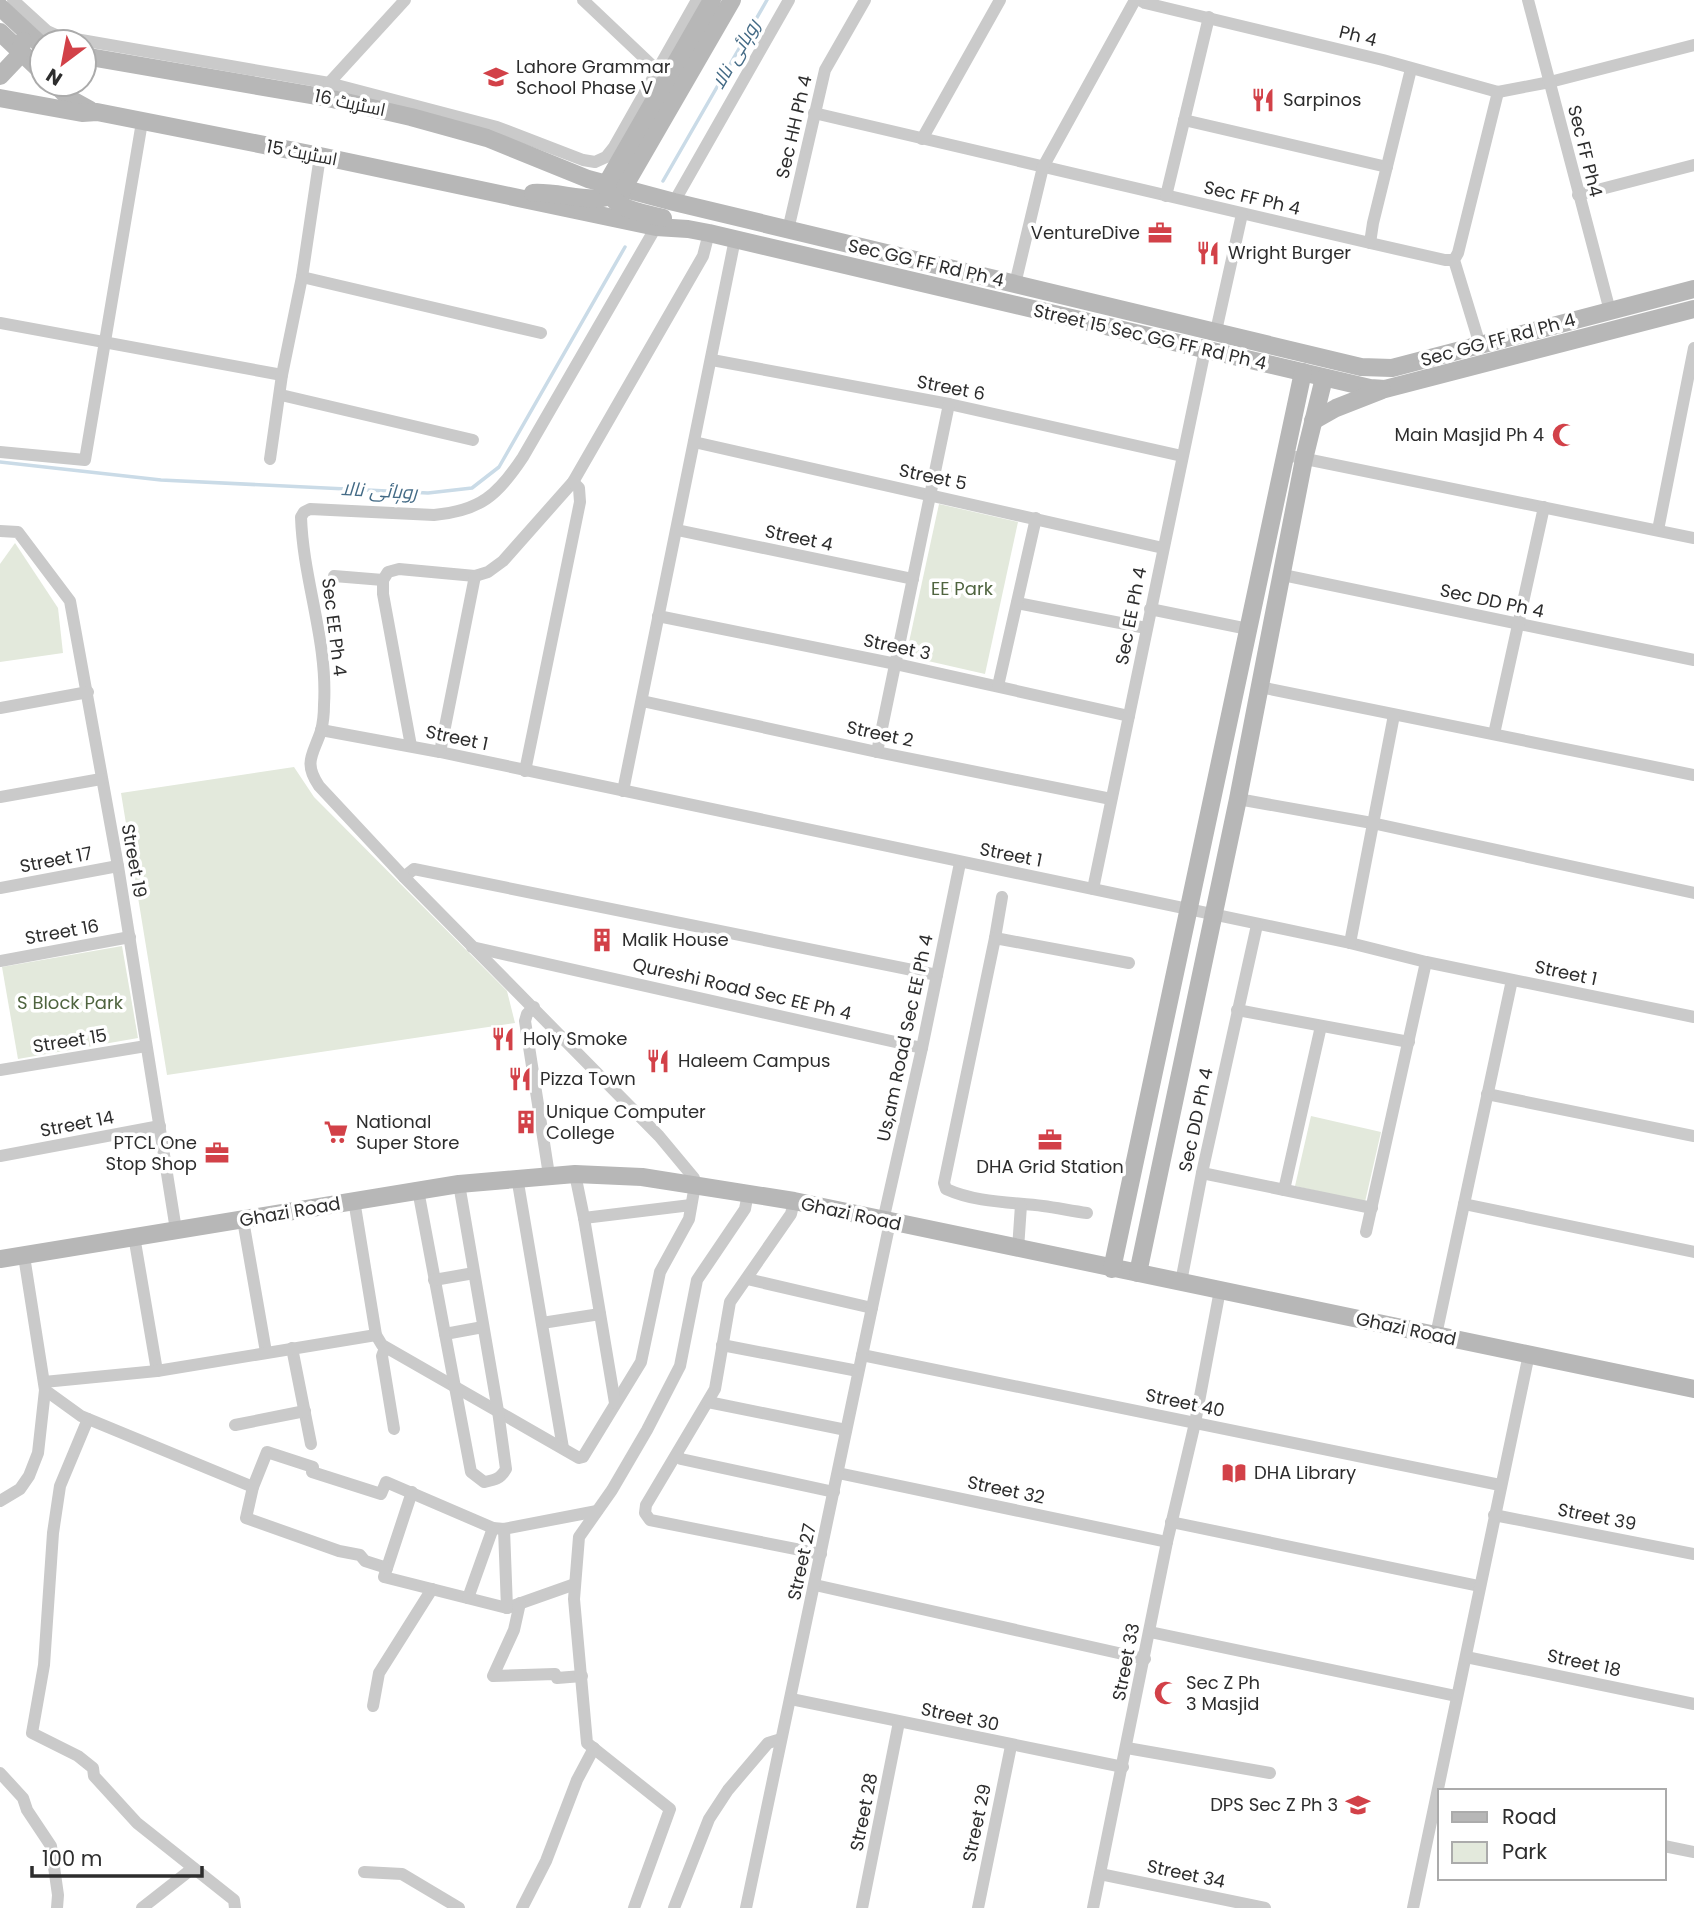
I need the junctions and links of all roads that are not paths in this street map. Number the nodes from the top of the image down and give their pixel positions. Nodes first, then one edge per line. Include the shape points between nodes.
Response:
1 (13, 0) edge
2 (405, 0) edge
3 (583, 0) edge
4 (697, 0) edge
5 (712, 0) edge
6 (732, 0) edge
7 (789, 0) edge
8 (865, 0) edge
9 (1000, 0) edge
10 (1138, 0) edge
11 (1528, 0) edge
12 (0, 7) edge
13 (1209, 17) junction
14 (44, 28) edge
15 (0, 32) edge
16 (1694, 45) edge
17 (28, 49) edge
18 (28, 51) edge
19 (28, 53) edge
20 (98, 53) edge
21 (1411, 69) junction
22 (658, 71) junction
23 (0, 76) edge
24 (1550, 82) junction
25 (328, 91) junction
26 (1498, 92) junction
27 (0, 98) edge
28 (71, 98) edge
29 (97, 113) junction
30 (814, 113) junction
31 (1184, 120) junction
32 (142, 122) junction
33 (922, 139) junction
34 (320, 156) junction
35 (1694, 165) edge
36 (1043, 167) junction
37 (1387, 167) junction
38 (614, 189) junction
39 (503, 194) junction
40 (1578, 195) junction
41 (1166, 196) junction
42 (674, 202) junction
43 (1242, 214) junction
44 (604, 216) joint
45 (656, 227) junction
46 (688, 229) junction
47 (788, 230) junction
48 (709, 233) junction
49 (735, 239) junction
50 (1370, 243) junction
51 (1454, 260) junction
52 (302, 277) junction
53 (1015, 284) junction
54 (1694, 289) edge
55 (1694, 309) edge
56 (1610, 311) junction
57 (0, 323) edge
58 (1216, 331) junction
59 (541, 333) dead end
60 (106, 342) junction
61 (1480, 345) junction
62 (1694, 348) edge
63 (1205, 350) junction
64 (712, 360) junction
65 (1303, 372) junction
66 (282, 374) junction
67 (1324, 378) junction
68 (1385, 389) junction
69 (281, 395) junction
70 (949, 404) junction
71 (1313, 421) junction
72 (472, 440) dead end
73 (694, 442) junction
74 (0, 452) edge
75 (1284, 455) junction
76 (1182, 456) junction
77 (270, 459) dead end
78 (1304, 459) junction
79 (573, 482) junction
80 (932, 494) junction
81 (1544, 507) junction
82 (1036, 517) junction
83 (677, 530) junction
84 (1658, 530) junction
85 (1, 533) edge
86 (1694, 538) edge
87 (1163, 548) junction
88 (1283, 575) junction
89 (334, 576) dead end
90 (475, 576) junction
91 (913, 579) junction
92 (383, 580) junction
93 (1017, 603) junction
94 (1150, 609) junction
95 (658, 615) junction
96 (1518, 624) junction
97 (1146, 628) junction
98 (1248, 629) junction
99 (1694, 660) edge
100 (895, 664) junction
101 (998, 686) junction
102 (1260, 687) junction
103 (88, 692) junction
104 (642, 701) junction
105 (0, 708) edge
106 (1394, 715) junction
107 (1129, 716) junction
108 (321, 730) junction
109 (1494, 734) junction
110 (411, 746) junction
111 (440, 752) junction
112 (877, 752) junction
113 (525, 771) junction
114 (1694, 775) edge
115 (101, 779) junction
116 (623, 791) junction
117 (0, 797) edge
118 (1111, 799) junction
119 (1238, 799) junction
120 (1373, 823) junction
121 (960, 863) junction
122 (118, 866) junction
123 (404, 877) junction
124 (0, 888) edge
125 (1093, 889) junction
126 (1694, 893) edge
127 (1002, 897) dead end
128 (1189, 911) junction
129 (1213, 916) junction
130 (1257, 925) junction
131 (130, 937) junction
132 (995, 938) junction
133 (1350, 943) junction
134 (472, 947) junction
135 (0, 961) edge
136 (1426, 962) junction
137 (1129, 964) dead end
138 (937, 975) junction
139 (1512, 979) junction
140 (534, 1007) junction
141 (1237, 1010) junction
142 (1694, 1017) edge
143 (1321, 1026) junction
144 (1409, 1042) junction
145 (146, 1046) junction
146 (922, 1048) junction
147 (0, 1070) edge
148 (1487, 1094) junction
149 (160, 1126) junction
150 (1694, 1136) edge
151 (0, 1156) edge
152 (1202, 1173) junction
153 (575, 1174) junction
154 (549, 1175) junction
155 (517, 1177) junction
156 (458, 1184) junction
157 (695, 1185) junction
158 (418, 1190) junction
159 (1284, 1190) junction
160 (748, 1193) junction
161 (354, 1200) junction
162 (794, 1201) junction
163 (1464, 1204) junction
164 (691, 1205) junction
165 (1021, 1205) junction
166 (1372, 1208) junction
167 (1087, 1213) dead end
168 (584, 1218) junction
169 (243, 1220) junction
170 (886, 1221) junction
171 (176, 1230) junction
172 (1366, 1232) dead end
173 (134, 1236) junction
174 (1018, 1249) junction
175 (1694, 1252) edge
176 (24, 1256) junction
177 (0, 1258) edge
178 (1112, 1269) junction
179 (474, 1273) junction
180 (1138, 1273) junction
181 (747, 1279) junction
182 (434, 1280) junction
183 (1181, 1282) junction
184 (1220, 1290) junction
185 (872, 1308) junction
186 (600, 1314) junction
187 (542, 1323) junction
188 (483, 1327) junction
189 (445, 1334) junction
190 (376, 1335) junction
191 (1436, 1335) junction
192 (722, 1345) junction
193 (292, 1348) junction
194 (386, 1348) junction
195 (266, 1352) junction
196 (1528, 1354) junction
197 (862, 1355) junction
198 (157, 1371) junction
199 (858, 1371) junction
200 (44, 1386) junction
201 (455, 1387) junction
202 (1694, 1388) edge
203 (708, 1402) junction
204 (615, 1403) junction
205 (305, 1411) junction
206 (498, 1411) junction
207 (88, 1419) junction
208 (1195, 1423) junction
209 (236, 1425) dead end
210 (394, 1429) dead end
211 (846, 1430) junction
212 (311, 1444) dead end
213 (562, 1448) junction
214 (677, 1455) junction
215 (838, 1473) junction
216 (1500, 1485) junction
217 (253, 1487) junction
218 (412, 1492) junction
219 (834, 1492) junction
220 (0, 1501) edge
221 (597, 1511) junction
222 (1494, 1515) junction
223 (1171, 1522) junction
224 (499, 1529) junction
225 (1167, 1542) junction
226 (821, 1554) junction
227 (1694, 1554) edge
228 (387, 1568) junction
229 (575, 1584) junction
230 (815, 1585) junction
231 (1479, 1586) junction
232 (432, 1589) junction
233 (468, 1598) junction
234 (513, 1605) junction
235 (1150, 1632) junction
236 (1466, 1657) junction
237 (1145, 1659) junction
238 (582, 1676) junction
239 (1456, 1696) junction
240 (790, 1699) junction
241 (1694, 1704) edge
242 (373, 1706) dead end
243 (900, 1722) junction
244 (781, 1739) junction
245 (1011, 1746) junction
246 (594, 1748) junction
247 (1127, 1748) junction
248 (1123, 1767) junction
249 (0, 1773) edge
250 (1270, 1773) dead end
251 (1440, 1789) edge
252 (1438, 1799) edge
253 (1666, 1846) edge
254 (1694, 1852) edge
255 (193, 1868) junction
256 (364, 1872) dead end
257 (1100, 1874) junction
258 (57, 1908) edge
259 (142, 1908) edge
260 (235, 1908) edge
261 (459, 1908) edge
262 (522, 1908) edge
263 (634, 1908) edge
264 (674, 1908) edge
265 (746, 1908) edge
266 (862, 1908) edge
267 (978, 1908) edge
268 (1093, 1908) edge
269 (1265, 1908) edge
270 (1413, 1908) edge

1 - 14 street
2 - 25 street
3 - 22 street
4 - 22 street
5 - 38 main road
6 - 38 main road
7 - 42 street
8 - 30 street, Sec HH Ph 4 via 825,70
9 - 33 street
10 - 13 street, Ph 4
10 - 36 street, Ph 4
11 - 24 street, Sec FF Ph4
12 - 17 main road via 21,27
13 - 21 street, Ph 4
13 - 31 street
15 - 18 main road
16 - 24 street
19 - 23 main road
20 - 25 main road, اسٹریٹ 16
21 - 26 street, Ph 4
21 - 37 street
22 - 25 street via 614,148 595,162 497,127
24 - 26 street
24 - 40 street, Sec FF Ph4
25 - 38 main road, اسٹریٹ 16 via 487,138
26 - 51 street
27 - 29 main road, اسٹریٹ 15
28 - 29 main road
29 - 32 main road, اسٹریٹ 15
30 - 33 street, Sec FF Ph 4
30 - 47 street, Sec HH Ph 4
31 - 37 street
31 - 41 street
32 - 34 main road, اسٹریٹ 15
32 - 60 street
33 - 36 street, Sec FF Ph 4
34 - 39 main road, اسٹریٹ 15
34 - 52 street
35 - 40 street
36 - 41 street, Sec FF Ph 4
36 - 53 street
37 - 50 street
38 - 39 main road via 589,199 546,192
38 - 42 main road, Sec GG FF Rd Ph 4
38 - 46 main road via 623,207
39 - 44 main road, اسٹریٹ 15
40 - 56 street, Sec FF Ph4
41 - 43 street, Sec FF Ph 4
42 - 47 main road, Sec GG FF Rd Ph 4
43 - 50 street, Sec FF Ph 4
43 - 58 street
44 - 45 main road, Street 15 Sec GG FF Rd Ph 4
45 - 46 main road, Street 15 Sec GG FF Rd Ph 4
45 - 108 street, Sec EE Ph 4 via 523,457 486,501 453,514 304,512 301,524 324,663
46 - 48 main road, Street 15 Sec GG FF Rd Ph 4
47 - 53 main road, Sec GG FF Rd Ph 4
48 - 49 main road, Street 15 Sec GG FF Rd Ph 4
48 - 79 street via 703,256
49 - 63 main road, Street 15 Sec GG FF Rd Ph 4
49 - 64 street
50 - 51 street, Sec FF Ph 4
51 - 61 street
52 - 59 street
52 - 66 street
53 - 58 main road, Sec GG FF Rd Ph 4
54 - 56 main road, Sec GG FF Rd Ph 4
55 - 68 main road, Street 15 Sec GG FF Rd Ph 4
56 - 61 main road, Sec GG FF Rd Ph 4
57 - 60 street
58 - 61 main road, Sec GG FF Rd Ph 4 via 1378,369
60 - 66 street
60 - 74 street via 85,460
62 - 84 street
63 - 65 main road, Street 15 Sec GG FF Rd Ph 4
63 - 76 street, Sec EE Ph 4
64 - 70 street, Street 6
64 - 73 street
65 - 67 main road, Street 15 Sec GG FF Rd Ph 4
65 - 75 main road
66 - 69 street
67 - 68 main road, Street 15 Sec GG FF Rd Ph 4
67 - 71 main road
68 - 71 main road
69 - 72 street
69 - 77 street
70 - 76 street, Street 6
70 - 80 street
71 - 78 main road
73 - 80 street, Street 5
73 - 83 street
75 - 78 street
75 - 98 main road
76 - 87 street, Sec EE Ph 4
78 - 81 street
78 - 88 main road
79 - 90 street via 503,561
79 - 113 street via 579,488 580,502
80 - 82 street, Street 5
80 - 91 street
81 - 84 street
81 - 96 street
82 - 87 street, Street 5
82 - 93 street
83 - 91 street, Street 4
83 - 95 street
84 - 86 street
85 - 103 street, Street 19 via 18,531 71,601
87 - 94 street, Sec EE Ph 4
88 - 96 street, Sec DD Ph 4
88 - 102 main road
89 - 92 street
90 - 92 street via 398,569
90 - 111 street
91 - 100 street
92 - 110 street
93 - 97 street
93 - 101 street
94 - 97 street, Sec EE Ph 4
94 - 98 street
95 - 100 street, Street 3
95 - 104 street
96 - 99 street, Sec DD Ph 4
96 - 109 street
97 - 107 street, Sec EE Ph 4
98 - 128 main road
100 - 101 street, Street 3
100 - 112 street
101 - 107 street, Street 3
102 - 106 street
102 - 119 main road
103 - 105 street
103 - 115 street, Street 19
104 - 112 street, Street 2
104 - 116 street
106 - 109 street
106 - 120 street
107 - 118 street, Sec EE Ph 4
108 - 110 street, Street 1
108 - 123 street, Sec EE Ph 4 via 310,759 313,777
109 - 114 street
110 - 111 street, Street 1
111 - 113 street, Street 1
112 - 118 street, Street 2
113 - 116 street, Street 1
115 - 117 street
115 - 122 street, Street 19
116 - 121 street, Street 1
118 - 125 street, Sec EE Ph 4
119 - 120 street
119 - 129 main road
120 - 126 street
120 - 133 street
121 - 125 street, Street 1
121 - 138 street, Us,am Road Sec EE Ph 4
122 - 124 street, Street 17
122 - 131 street, Street 19
123 - 134 street, Sec EE Ph 4
123 - 138 street via 414,869
125 - 128 street, Street 1
127 - 132 street
128 - 129 street, Street 1
128 - 178 main road
129 - 130 street, Street 1
129 - 180 main road
130 - 133 street, Street 1
130 - 141 street, Sec DD Ph 4
131 - 135 street, Street 16
131 - 145 street, Street 19
132 - 137 street
132 - 165 street via 944,1183 951,1191
133 - 136 street, Street 1
134 - 140 street, Sec EE Ph 4
134 - 146 street, Qureshi Road Sec EE Ph 4
136 - 139 street, Street 1
136 - 144 street
138 - 146 street, Us,am Road Sec EE Ph 4
139 - 142 street, Street 1
139 - 148 street
140 - 154 street via 525,1021
140 - 157 street, Sec EE Ph 4 via 659,1136 691,1172
141 - 143 street
141 - 152 street, Sec DD Ph 4
143 - 144 street
143 - 159 street
144 - 166 street
145 - 147 street, Street 15
145 - 149 street, Street 19
146 - 170 street, Us,am Road Sec EE Ph 4
148 - 150 street
148 - 163 street
149 - 151 street, Street 14
149 - 171 street, Street 19
152 - 159 street
152 - 183 street, Sec DD Ph 4
153 - 154 main road, Ghazi Road
153 - 157 main road, Ghazi Road
153 - 168 street
154 - 155 main road, Ghazi Road
155 - 156 main road, Ghazi Road
155 - 187 street
156 - 158 main road, Ghazi Road
156 - 179 street
157 - 160 main road, Ghazi Road
157 - 164 street
158 - 161 main road, Ghazi Road
158 - 182 street
159 - 166 street
160 - 162 main road, Ghazi Road
160 - 221 street via 745,1209 697,1280 680,1366
161 - 169 main road, Ghazi Road
161 - 190 street
162 - 170 main road, Ghazi Road
162 - 181 street via 791,1214
163 - 175 street
163 - 191 street
164 - 168 street
164 - 204 street via 686,1227 660,1272 640,1362
165 - 167 street
165 - 174 street
166 - 172 street
168 - 186 street
169 - 171 main road, Ghazi Road
169 - 195 street
170 - 174 main road, Ghazi Road
170 - 185 street, Street 27
171 - 173 main road, Ghazi Road
173 - 176 main road, Ghazi Road
173 - 198 street
174 - 178 main road, Ghazi Road
176 - 177 main road, Ghazi Road
176 - 200 street
178 - 180 main road, Ghazi Road
179 - 182 street
179 - 188 street
180 - 183 main road, Ghazi Road
181 - 185 street
181 - 192 street via 730,1302
182 - 189 street
183 - 184 main road, Ghazi Road
184 - 191 main road, Ghazi Road
184 - 208 street, Street 33
185 - 197 street, Street 27
186 - 187 street
186 - 204 street
187 - 213 street
188 - 189 street
188 - 206 street
189 - 201 street
190 - 193 street
190 - 194 street
191 - 196 main road, Ghazi Road
192 - 199 street
192 - 203 street
193 - 195 street
193 - 205 street
194 - 201 street
194 - 210 street via 382,1356
195 - 198 street
196 - 202 main road, Ghazi Road
196 - 216 street
197 - 199 street, Street 27
197 - 208 street, Street 40
198 - 200 street
199 - 211 street, Street 27
200 - 207 street
200 - 220 street via 38,1453 20,1489
201 - 206 street
201 - 206 street via 471,1472 484,1482 501,1477 506,1469
203 - 211 street
203 - 214 street
204 - 213 street via 583,1457
205 - 209 street
205 - 212 street
206 - 213 street
207 - 217 street
207 - 255 street via 60,1486 44,1665 32,1733 93,1768 94,1776 137,1823
208 - 216 street, Street 40
208 - 223 street, Street 33
211 - 215 street, Street 27
214 - 219 street
214 - 226 street via 646,1505 650,1520
215 - 219 street, Street 27
215 - 225 street, Street 32
216 - 222 street
217 - 218 street via 267,1452 381,1494 386,1482
217 - 228 street via 246,1518
218 - 224 street
218 - 228 street
219 - 226 street, Street 27
221 - 224 street
221 - 229 street via 579,1537
222 - 227 street, Street 39
222 - 231 street
223 - 225 street, Street 33
223 - 231 street
224 - 233 street
224 - 234 street
225 - 235 street, Street 33
226 - 230 street, Street 27
228 - 232 street via 384,1577
229 - 234 street
229 - 238 street
230 - 237 street
230 - 240 street, Street 27
231 - 236 street
232 - 233 street
232 - 242 street via 379,1673
233 - 234 street
234 - 238 street via 514,1630 493,1676
235 - 237 street, Street 33
235 - 239 street
236 - 239 street
236 - 241 street, Street 18
237 - 247 street, Street 33
238 - 246 street via 587,1743
239 - 251 street
240 - 243 street, Street 30
240 - 244 street, Street 27
243 - 245 street, Street 30
243 - 266 street, Street 28
244 - 264 street via 768,1743 709,1819
244 - 265 street, Street 27
245 - 248 street, Street 30
245 - 267 street, Street 29
246 - 262 street
246 - 263 street via 670,1809
247 - 248 street, Street 33
247 - 250 street
248 - 257 street, Street 33
249 - 258 street via 23,1798 51,1846
252 - 270 street
253 - 254 street
255 - 259 street
255 - 260 street via 234,1900
256 - 261 street via 402,1874
257 - 268 street, Street 33
257 - 269 street, Street 34

